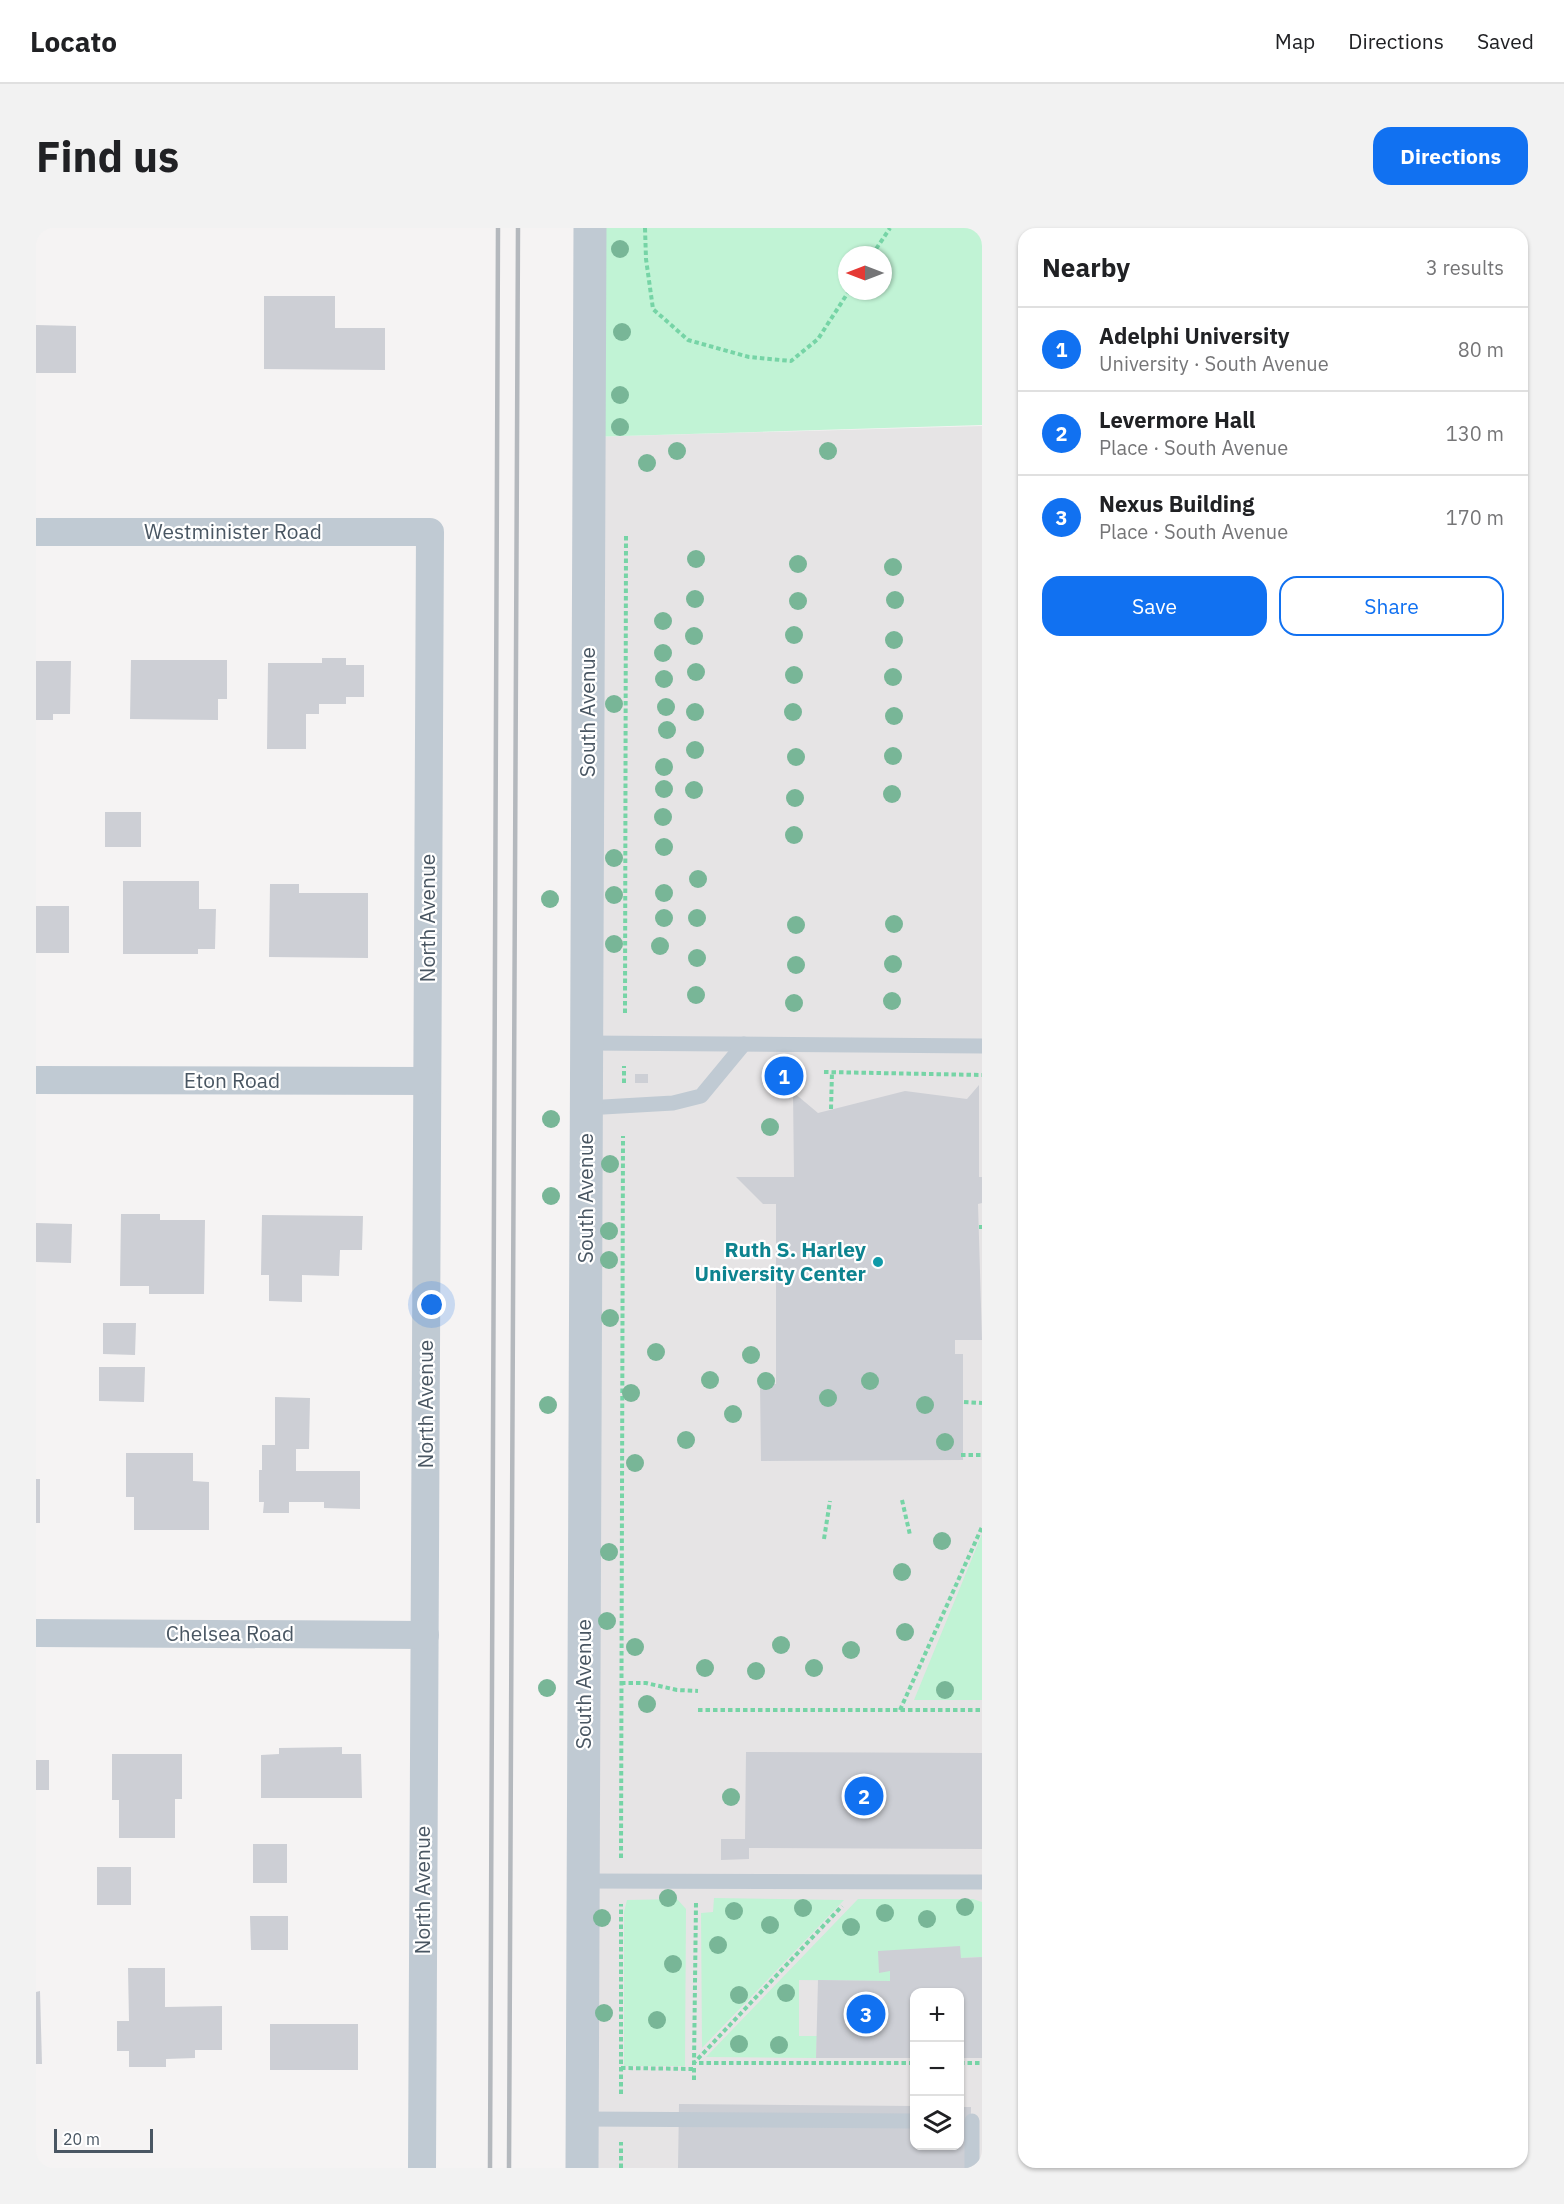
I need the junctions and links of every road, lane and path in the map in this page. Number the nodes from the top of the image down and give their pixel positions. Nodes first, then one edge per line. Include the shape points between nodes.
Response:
1 (590, 228) edge
2 (645, 228) edge
3 (890, 228) edge
4 (878, 246) edge
5 (843, 300) edge
6 (36, 532) edge
7 (430, 532) joint
8 (626, 536) dead end
9 (625, 1013) dead end
10 (586, 1043) junction
11 (744, 1044) junction
12 (982, 1046) edge
13 (624, 1063) dead end
14 (820, 1072) dead end
15 (832, 1072) junction
16 (982, 1075) edge
17 (36, 1080) edge
18 (427, 1081) junction
19 (624, 1092) dead end
20 (586, 1108) junction
21 (831, 1109) dead end
22 (623, 1136) dead end
23 (964, 1402) dead end
24 (982, 1403) edge
25 (962, 1455) dead end
26 (982, 1455) edge
27 (902, 1500) dead end
28 (830, 1501) dead end
29 (982, 1527) edge
30 (910, 1535) dead end
31 (824, 1539) dead end
32 (36, 1633) edge
33 (425, 1635) junction
34 (621, 1683) junction
35 (698, 1691) dead end
36 (698, 1710) dead end
37 (900, 1710) junction
38 (982, 1710) edge
39 (621, 1863) dead end
40 (696, 1880) junction
41 (583, 1881) junction
42 (865, 1881) junction
43 (982, 1882) edge
44 (621, 1900) dead end
45 (694, 2063) junction
46 (910, 2063) edge
47 (964, 2063) edge
48 (982, 2064) edge
49 (621, 2068) junction
50 (694, 2069) junction
51 (694, 2080) dead end
52 (621, 2100) dead end
53 (583, 2119) junction
54 (910, 2121) edge
55 (971, 2121) edge
56 (621, 2135) dead end
57 (422, 2168) edge
58 (582, 2168) edge
59 (621, 2168) edge
60 (972, 2168) edge

1 - 10 street, South Avenue
2 - 5 path via 653,309 688,340 749,357 791,361 818,339
3 - 4 path
6 - 7 street, Westminister Road
7 - 18 street, North Avenue
8 - 9 path
10 - 11 lane
10 - 20 street, South Avenue
11 - 12 lane
11 - 20 lane via 701,1096 673,1103
13 - 19 path
14 - 15 path
15 - 16 path
15 - 21 path
17 - 18 street, Eton Road
18 - 33 street, North Avenue
20 - 41 street, South Avenue
22 - 34 path
23 - 24 path
25 - 26 path
27 - 30 path
28 - 31 path
29 - 37 path
32 - 33 street, Chelsea Road
33 - 57 street, North Avenue
34 - 35 path
34 - 39 path
36 - 37 path
37 - 38 path
40 - 41 lane
40 - 42 lane
40 - 45 path
41 - 53 street, South Avenue
42 - 43 lane
42 - 45 path
44 - 49 path
45 - 46 path
45 - 50 path
47 - 48 path
49 - 50 path
49 - 52 path
50 - 51 path
53 - 54 lane
53 - 58 street, South Avenue
55 - 60 lane
56 - 59 path

